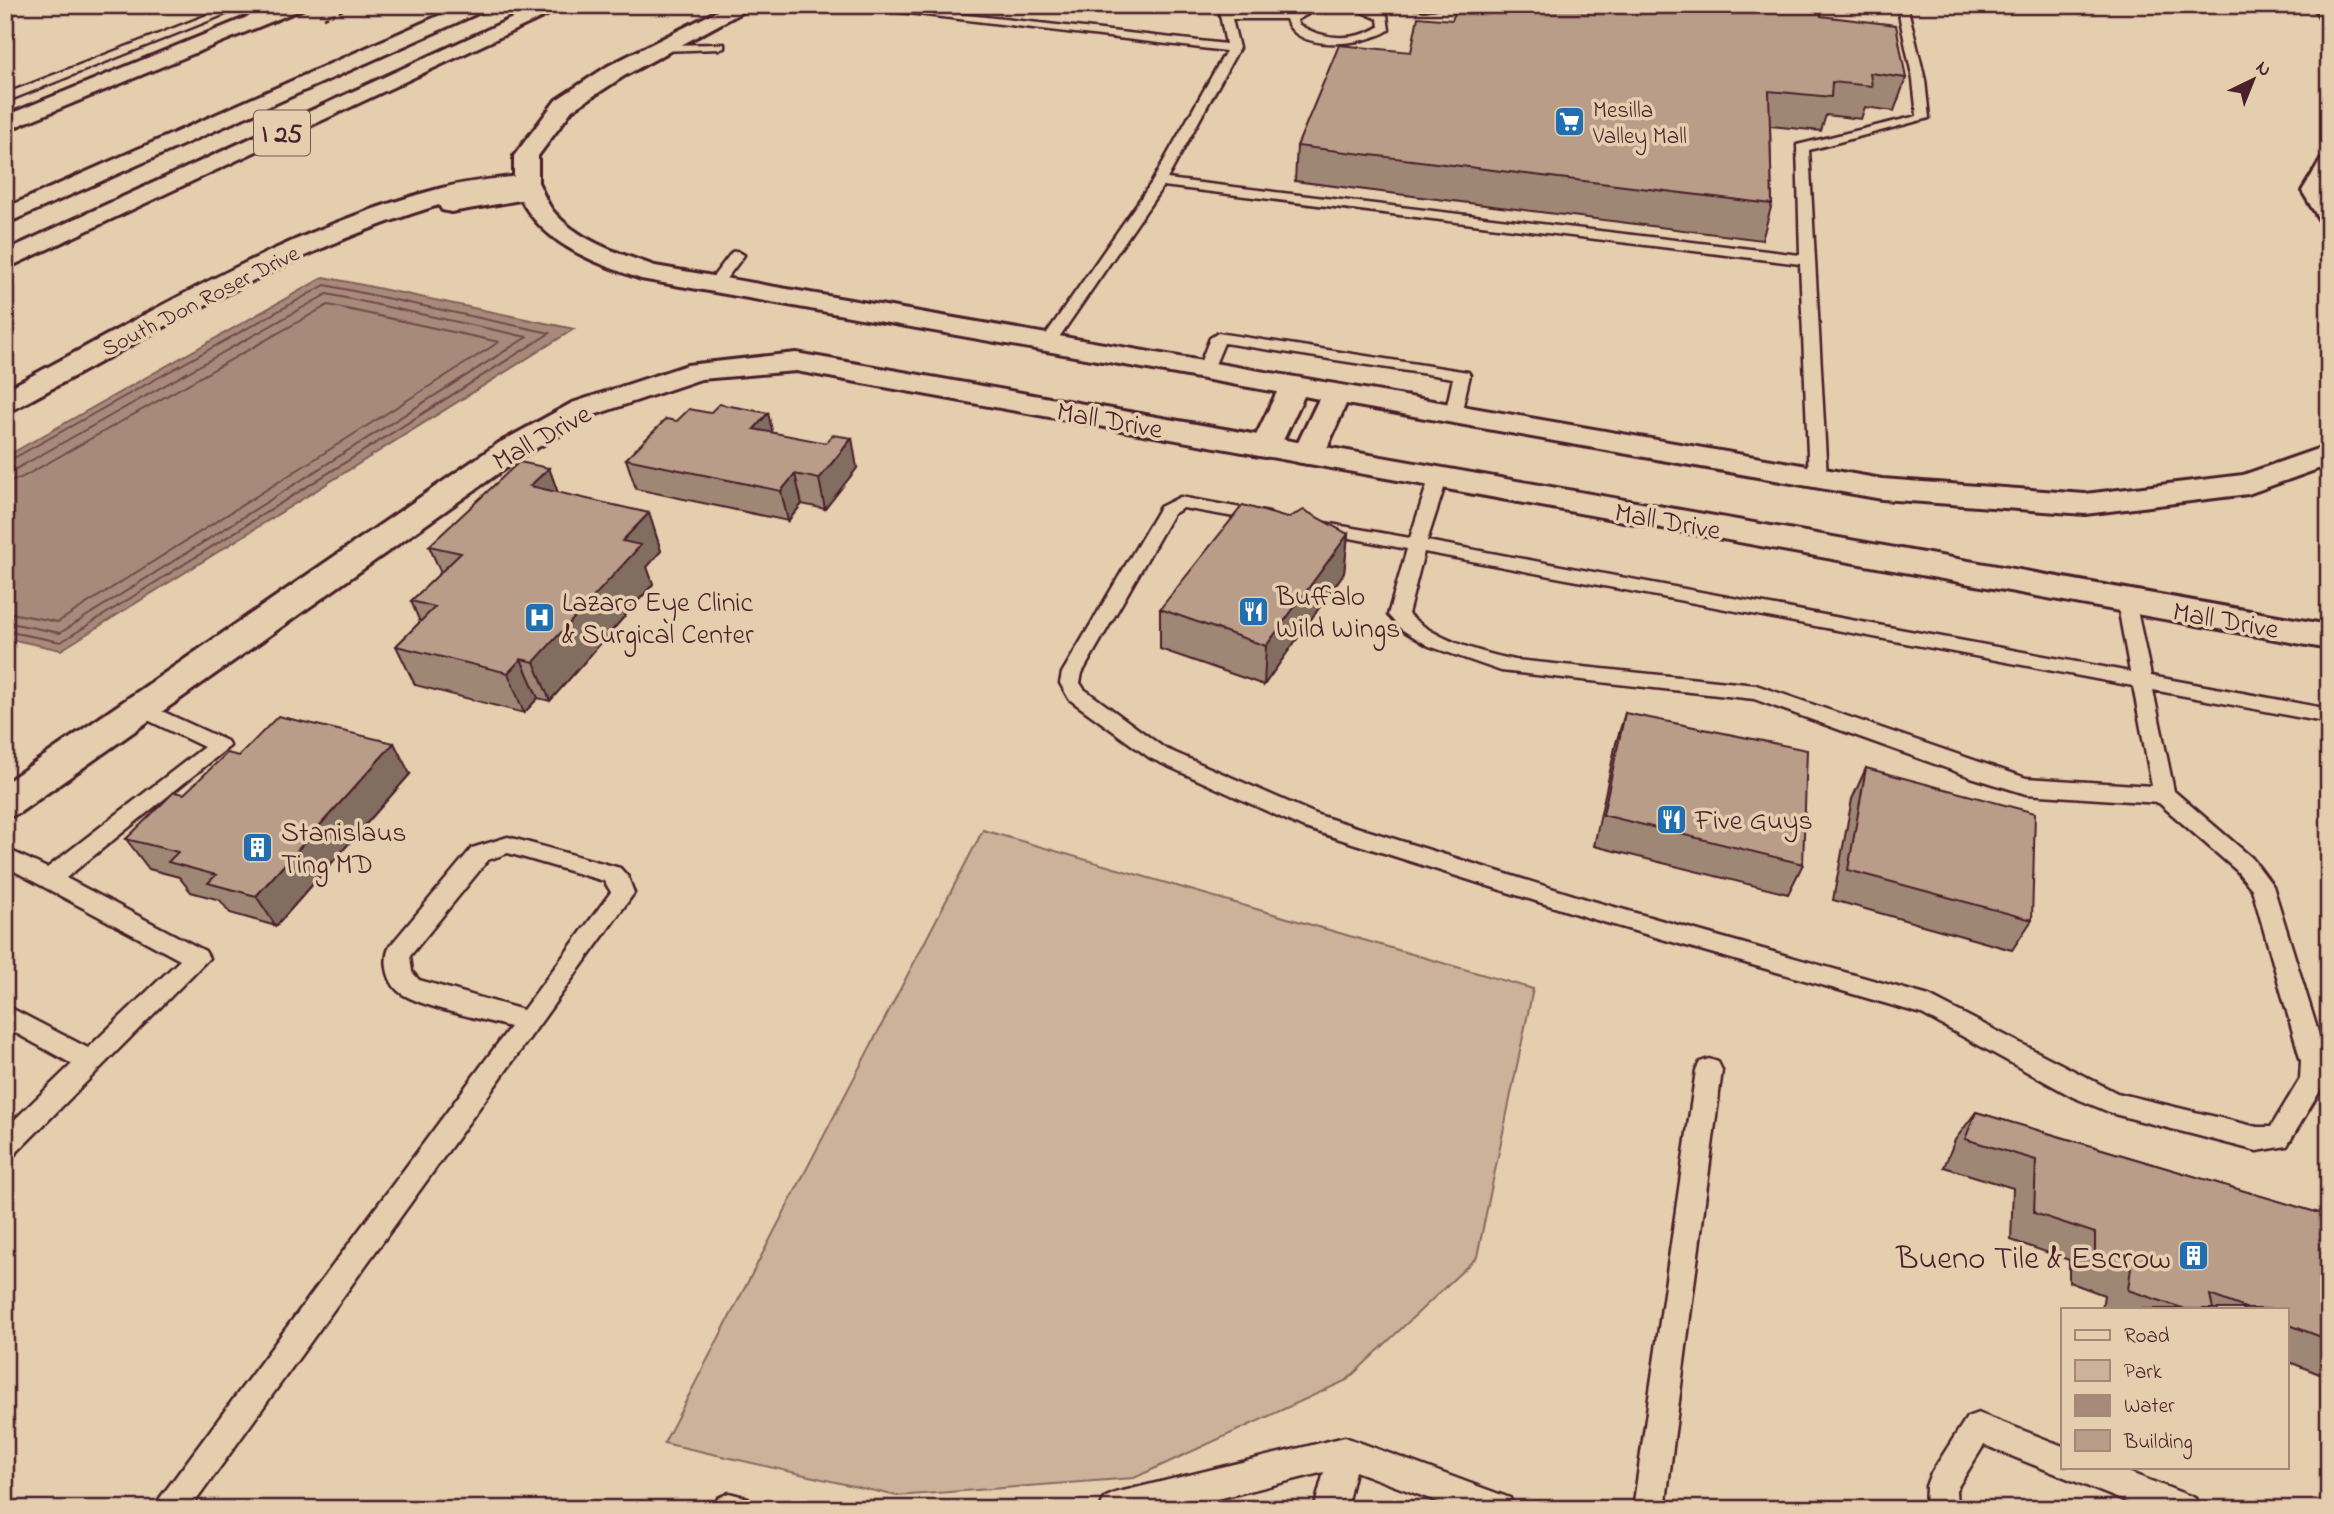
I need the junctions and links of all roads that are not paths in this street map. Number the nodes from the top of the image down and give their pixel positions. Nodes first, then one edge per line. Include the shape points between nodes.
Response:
1 (243, 5) edge
2 (295, 5) edge
3 (480, 5) edge
4 (558, 5) edge
5 (745, 5) edge
6 (846, 5) edge
7 (1320, 5) edge
8 (1351, 5) edge
9 (1902, 5) edge
10 (2288, 5) edge
11 (2326, 10) edge
12 (1225, 15) edge
13 (1293, 21) junction
14 (720, 46) dead end
15 (661, 48) junction
16 (1233, 48) junction
17 (88, 66) junction
18 (124, 76) junction
19 (5, 98) edge
20 (5, 124) edge
21 (2329, 170) edge
22 (527, 176) junction
23 (1159, 182) junction
24 (449, 200) junction
25 (2326, 209) edge
26 (5, 217) edge
27 (554, 229) junction
28 (737, 256) dead end
29 (1805, 260) junction
30 (5, 261) edge
31 (714, 285) junction
32 (1048, 343) junction
33 (1205, 371) junction
34 (1294, 386) junction
35 (1336, 394) junction
36 (5, 402) edge
37 (1453, 414) junction
38 (1265, 448) junction
39 (2329, 454) edge
40 (1308, 455) junction
41 (1818, 478) junction
42 (1438, 479) junction
43 (1417, 545) junction
44 (2126, 601) junction
45 (2329, 637) edge
46 (2142, 681) junction
47 (140, 708) junction
48 (2327, 721) edge
49 (2164, 795) junction
50 (5, 803) edge
51 (5, 856) edge
52 (48, 879) junction
53 (5, 1015) edge
54 (528, 1022) junction
55 (91, 1062) junction
56 (1709, 1070) dead end
57 (5, 1147) edge
58 (1345, 1452) junction
59 (2061, 1460) edge
60 (2079, 1468) edge
61 (1184, 1500) edge
62 (171, 1509) edge
63 (729, 1509) edge
64 (737, 1509) edge
65 (1115, 1509) edge
66 (1331, 1509) edge
67 (1499, 1509) edge
68 (1649, 1509) edge
69 (1941, 1509) edge
70 (2184, 1509) edge

1 - 17 lane
2 - 18 main road
3 - 26 main road, I 25
4 - 30 main road, I 25
5 - 15 main road
6 - 16 lane
7 - 13 lane via 1304,9
8 - 13 lane via 1383,17 1385,28 1368,37 1339,40 1310,35
9 - 29 lane via 1923,118 1802,148
10 - 11 lane
12 - 13 lane
12 - 16 lane
14 - 15 lane
15 - 22 main road via 564,105
16 - 23 lane
17 - 18 lane
17 - 19 lane
18 - 20 main road
21 - 25 main road via 2315,191
22 - 24 main road, South Don Roser Drive
22 - 24 main road
22 - 27 main road via 537,209
23 - 29 lane
23 - 32 lane
24 - 27 main road via 507,212
24 - 36 main road, South Don Roser Drive via 342,229 287,253
27 - 31 main road via 597,254 650,273
28 - 31 lane
29 - 41 lane
31 - 32 main road
32 - 33 main road
33 - 34 main road
33 - 37 lane via 1218,338 1462,375
34 - 35 main road
34 - 38 main road
35 - 37 main road
35 - 40 main road
37 - 41 main road
38 - 40 main road, Mall Drive
38 - 47 main road, Mall Drive via 796,362 697,371 583,409 510,450
39 - 41 main road via 2248,484 2085,504 1882,489
40 - 42 main road, Mall Drive
42 - 43 lane
42 - 44 main road, Mall Drive
43 - 46 lane
43 - 49 lane via 1398,615 1426,635 1488,661 1756,692 2026,786
43 - 49 lane via 1180,502 1172,505 1070,683 1076,694 1157,753 1310,821 1586,908 1929,1006 2114,1102 2258,1139 2278,1138 2313,1081 2314,1061 2262,886 2244,864
44 - 45 main road, Mall Drive
44 - 46 lane
46 - 48 lane
46 - 49 lane
47 - 50 main road, Mall Drive
47 - 52 lane via 220,746
51 - 52 lane
52 - 55 lane via 197,958
53 - 55 lane
54 - 54 lane via 623,893 612,874 508,845 480,854 398,953 397,965 411,988
54 - 62 lane
55 - 57 lane
56 - 68 lane
58 - 61 lane
58 - 66 lane
58 - 67 lane
59 - 69 lane via 1978,1429 1941,1486
60 - 70 lane
61 - 65 lane
63 - 64 lane

